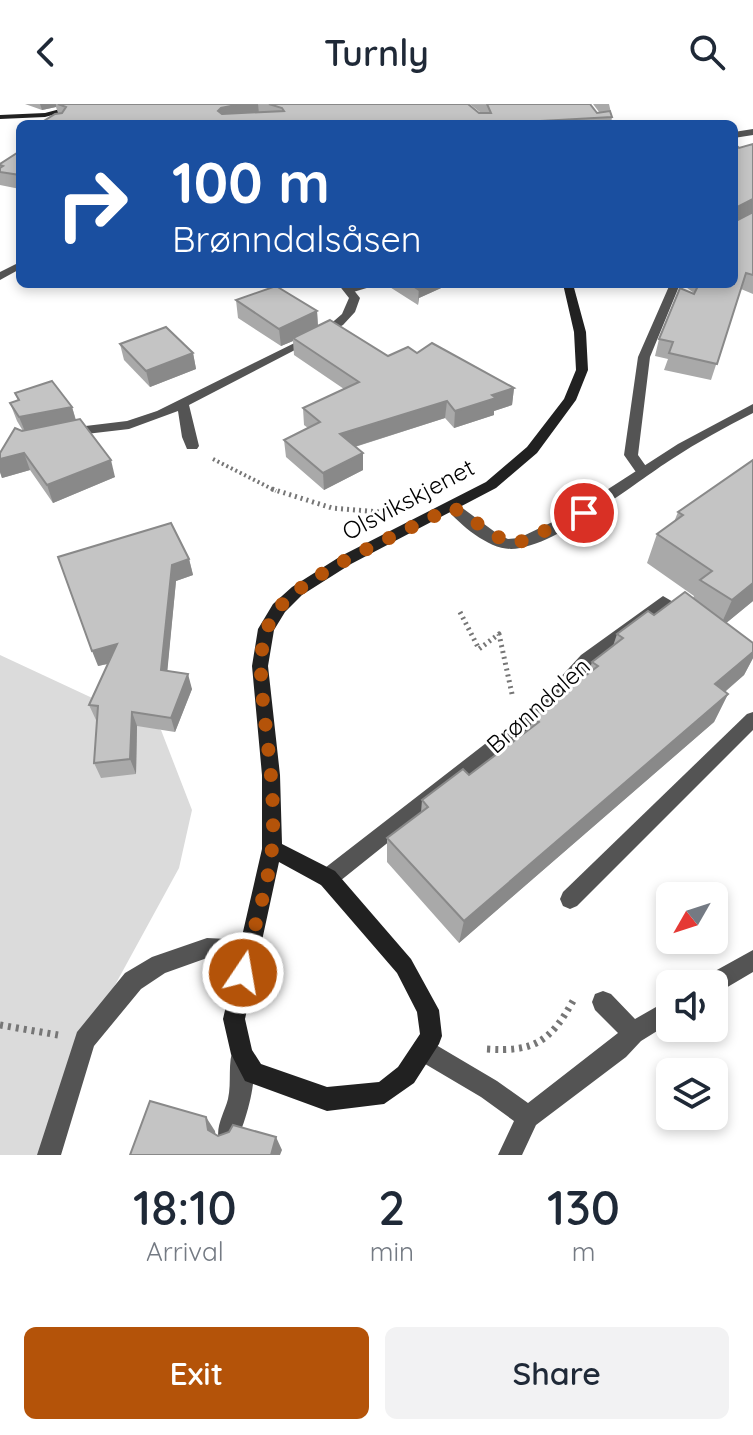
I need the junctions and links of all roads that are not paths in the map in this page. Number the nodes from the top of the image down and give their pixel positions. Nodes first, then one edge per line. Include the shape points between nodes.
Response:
1 (89, 104) edge
2 (45, 115) junction
3 (0, 117) edge
4 (54, 120) edge
5 (347, 288) edge
6 (569, 288) edge
7 (673, 288) edge
8 (183, 406) junction
9 (753, 408) edge
10 (52, 436) edge
11 (192, 446) road end
12 (643, 472) junction
13 (452, 507) junction
14 (701, 628) edge
15 (753, 719) edge
16 (272, 849) junction
17 (328, 878) junction
18 (570, 899) dead end
19 (248, 950) junction
20 (753, 960) edge
21 (728, 975) edge
22 (603, 1002) dead end
23 (656, 1019) edge
24 (633, 1033) junction
25 (423, 1050) junction
26 (242, 1054) junction
27 (528, 1117) junction
28 (228, 1135) edge
29 (49, 1155) edge
30 (510, 1155) edge

1 - 2 main road
2 - 3 main road
2 - 4 street
5 - 8 street via 355,298 353,306 331,329
6 - 13 main road, Olsvikskjenet via 582,370 570,400 532,450 491,485
7 - 12 street via 644,357 631,455
8 - 10 street via 129,425
8 - 11 street
9 - 12 street
12 - 13 street via 584,513 520,542 498,540
13 - 16 main road, Olsvikskjenet via 297,591 266,629 260,666
14 - 17 street, Brønndalen via 663,602 587,660 540,711
15 - 18 street
16 - 17 main road
16 - 19 main road, Olsvikskjenet
17 - 25 main road via 404,966 428,1010 431,1036
19 - 26 main road, Olsvikskjenet via 234,1019
19 - 29 street via 207,948 159,964 133,981 85,1040
20 - 21 street
22 - 24 street
23 - 24 street
24 - 27 street
25 - 26 main road via 406,1075 384,1093 327,1099 253,1073
25 - 27 street
26 - 28 street via 240,1096
27 - 30 street

